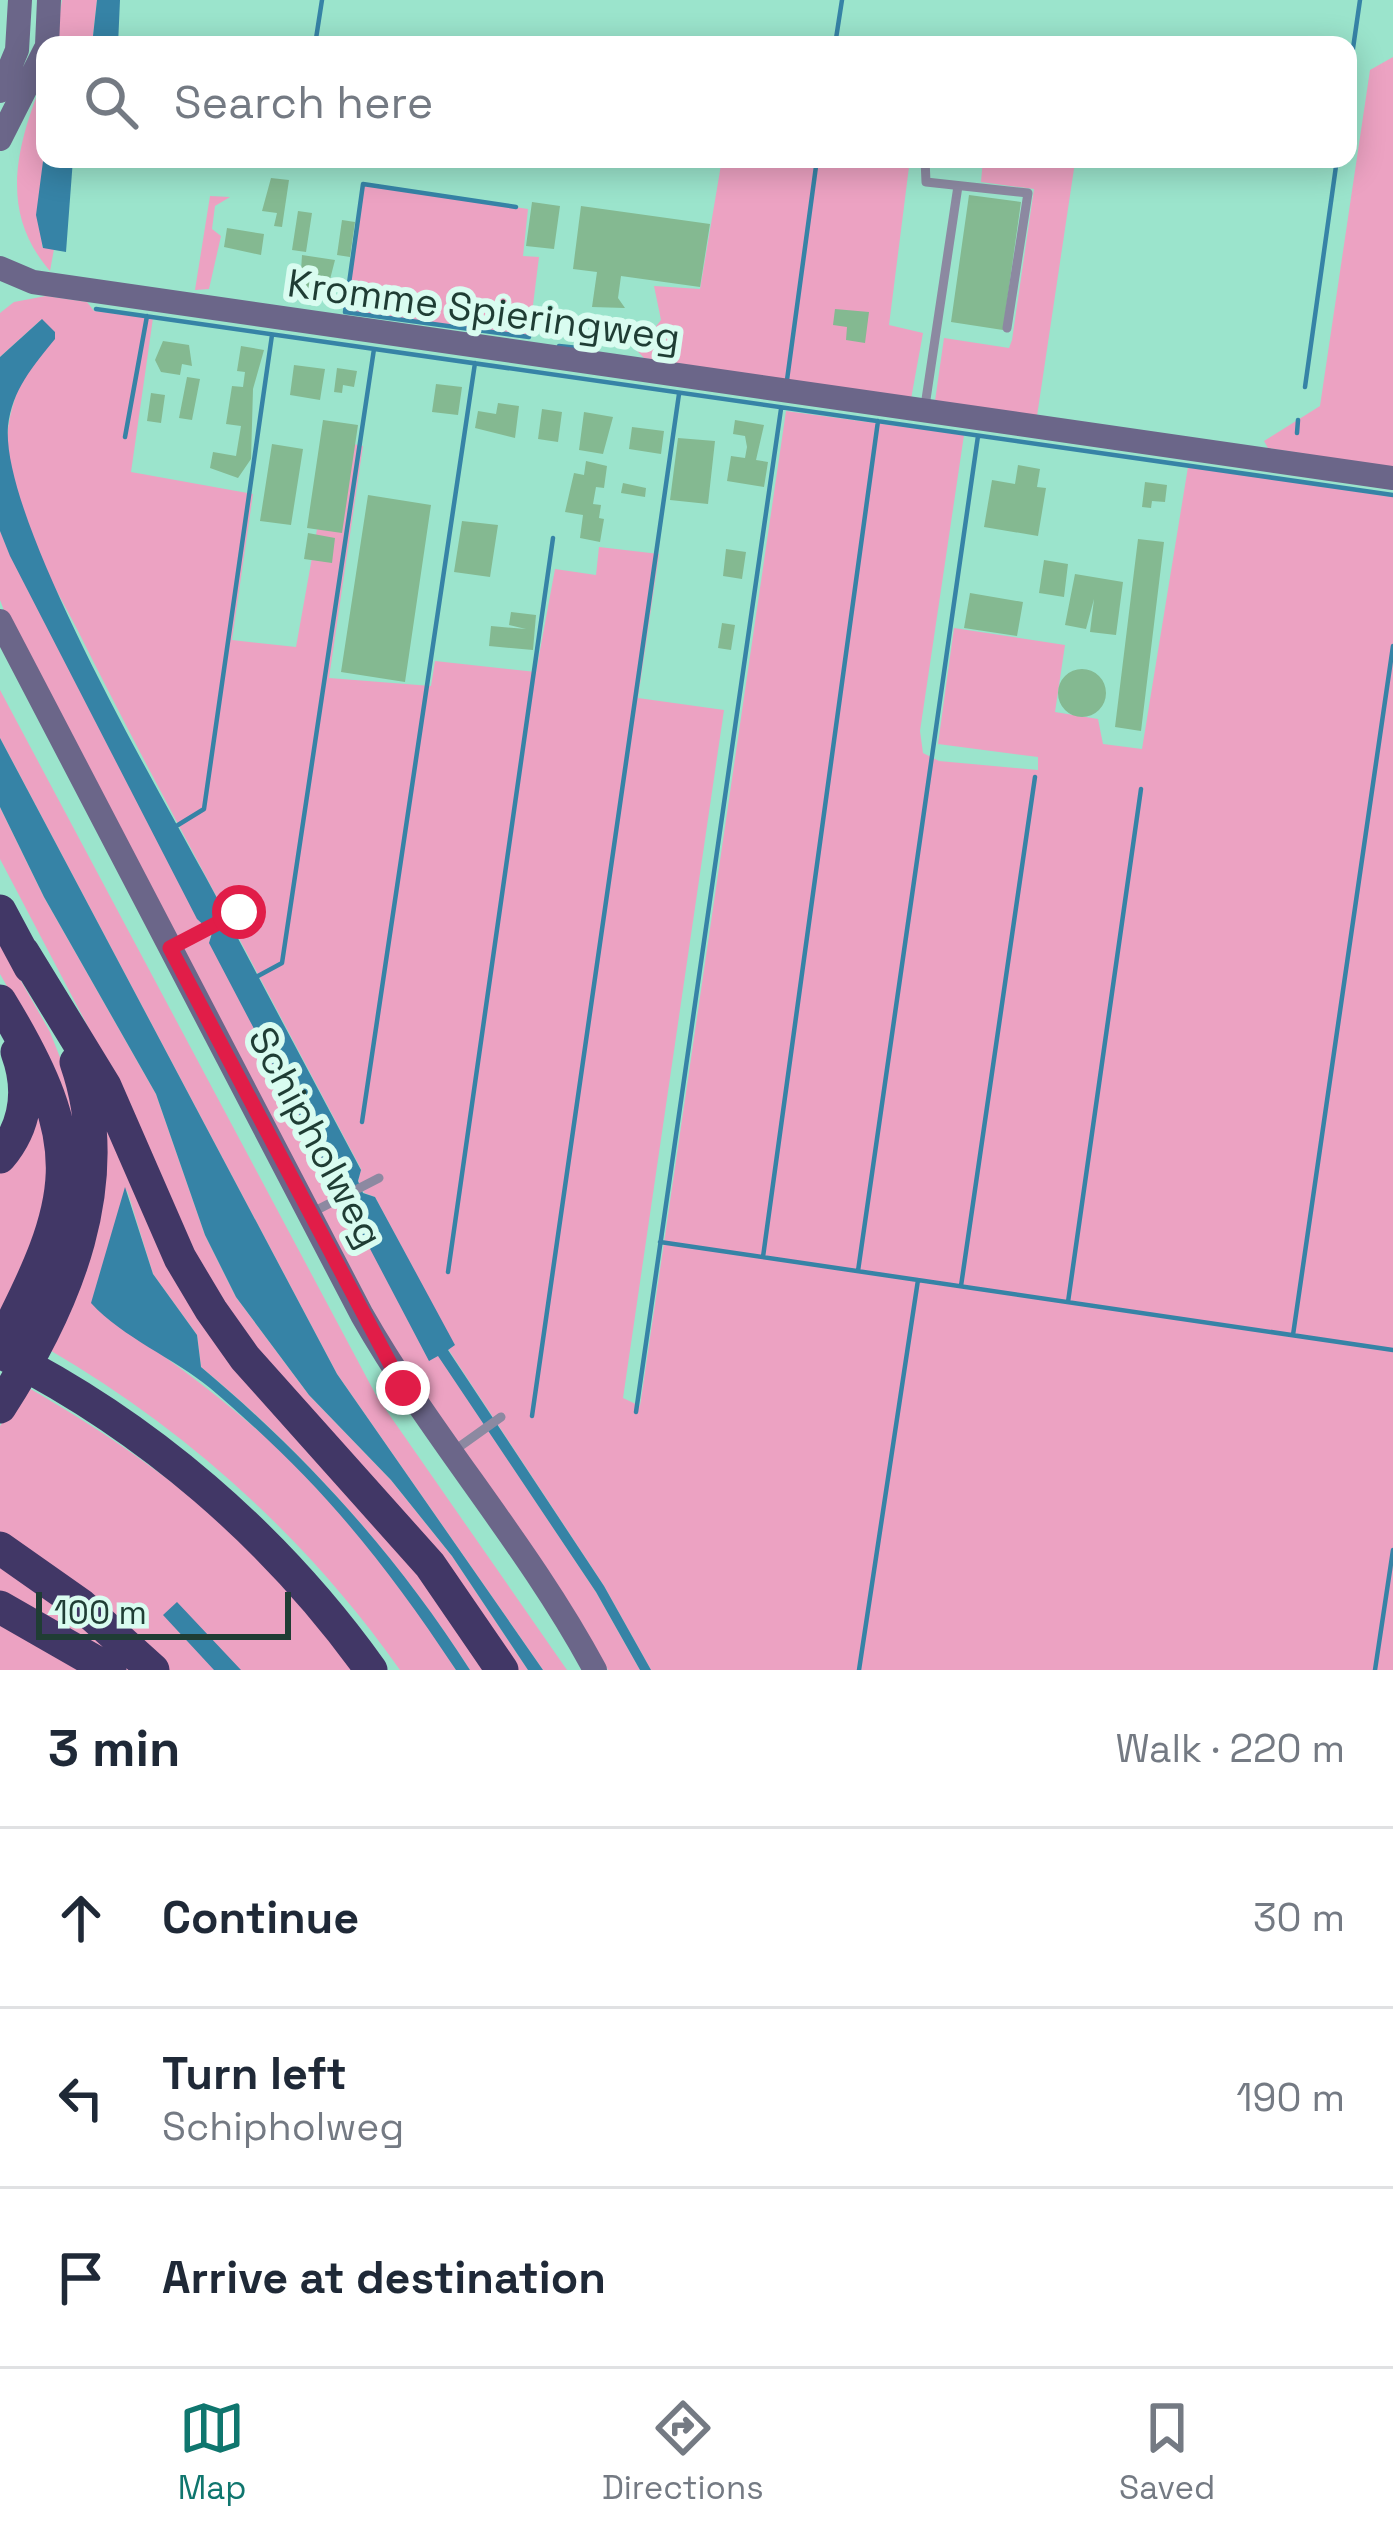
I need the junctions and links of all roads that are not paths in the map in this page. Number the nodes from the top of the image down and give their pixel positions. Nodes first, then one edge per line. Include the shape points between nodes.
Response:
1 (20, 0) edge
2 (49, 0) edge
3 (47, 36) edge
4 (36, 68) edge
5 (0, 91) edge
6 (0, 140) edge
7 (926, 168) edge
8 (958, 186) junction
9 (0, 268) edge
10 (33, 282) junction
11 (0, 289) edge
12 (1007, 328) dead end
13 (924, 410) junction
14 (1393, 478) edge
15 (0, 621) edge
16 (0, 911) edge
17 (239, 912) dead end
18 (170, 948) junction
19 (22, 952) junction
20 (0, 1003) edge
21 (0, 1157) edge
22 (379, 1178) dead end
23 (309, 1214) junction
24 (0, 1349) edge
25 (0, 1407) edge
26 (498, 1419) dead end
27 (450, 1453) junction
28 (0, 1548) edge
29 (0, 1607) edge
30 (110, 1670) edge
31 (154, 1670) edge
32 (371, 1670) edge
33 (502, 1670) edge
34 (595, 1670) edge

1 - 5 main road via 16,50
2 - 3 main road
4 - 6 main road
7 - 8 lane via 926,182
8 - 12 lane via 1028,193
8 - 13 lane
9 - 10 main road, Kromme Spieringweg
10 - 11 main road, Kromme Spieringweg
10 - 13 main road, Kromme Spieringweg
13 - 14 main road, Kromme Spieringweg
15 - 18 main road, Schipholweg
16 - 19 highway
17 - 18 lane
18 - 23 main road, Schipholweg
19 - 25 highway via 82,1079 92,1169 68,1275
19 - 33 highway via 106,1086 211,1310 430,1565
20 - 21 highway via 26,1085 20,1122
20 - 24 highway via 53,1096 62,1167 50,1243
22 - 23 lane
23 - 27 main road, Schipholweg via 403,1388
24 - 32 highway via 147,1443 236,1518
26 - 27 lane
27 - 34 main road, Schipholweg
28 - 31 highway
29 - 30 highway

